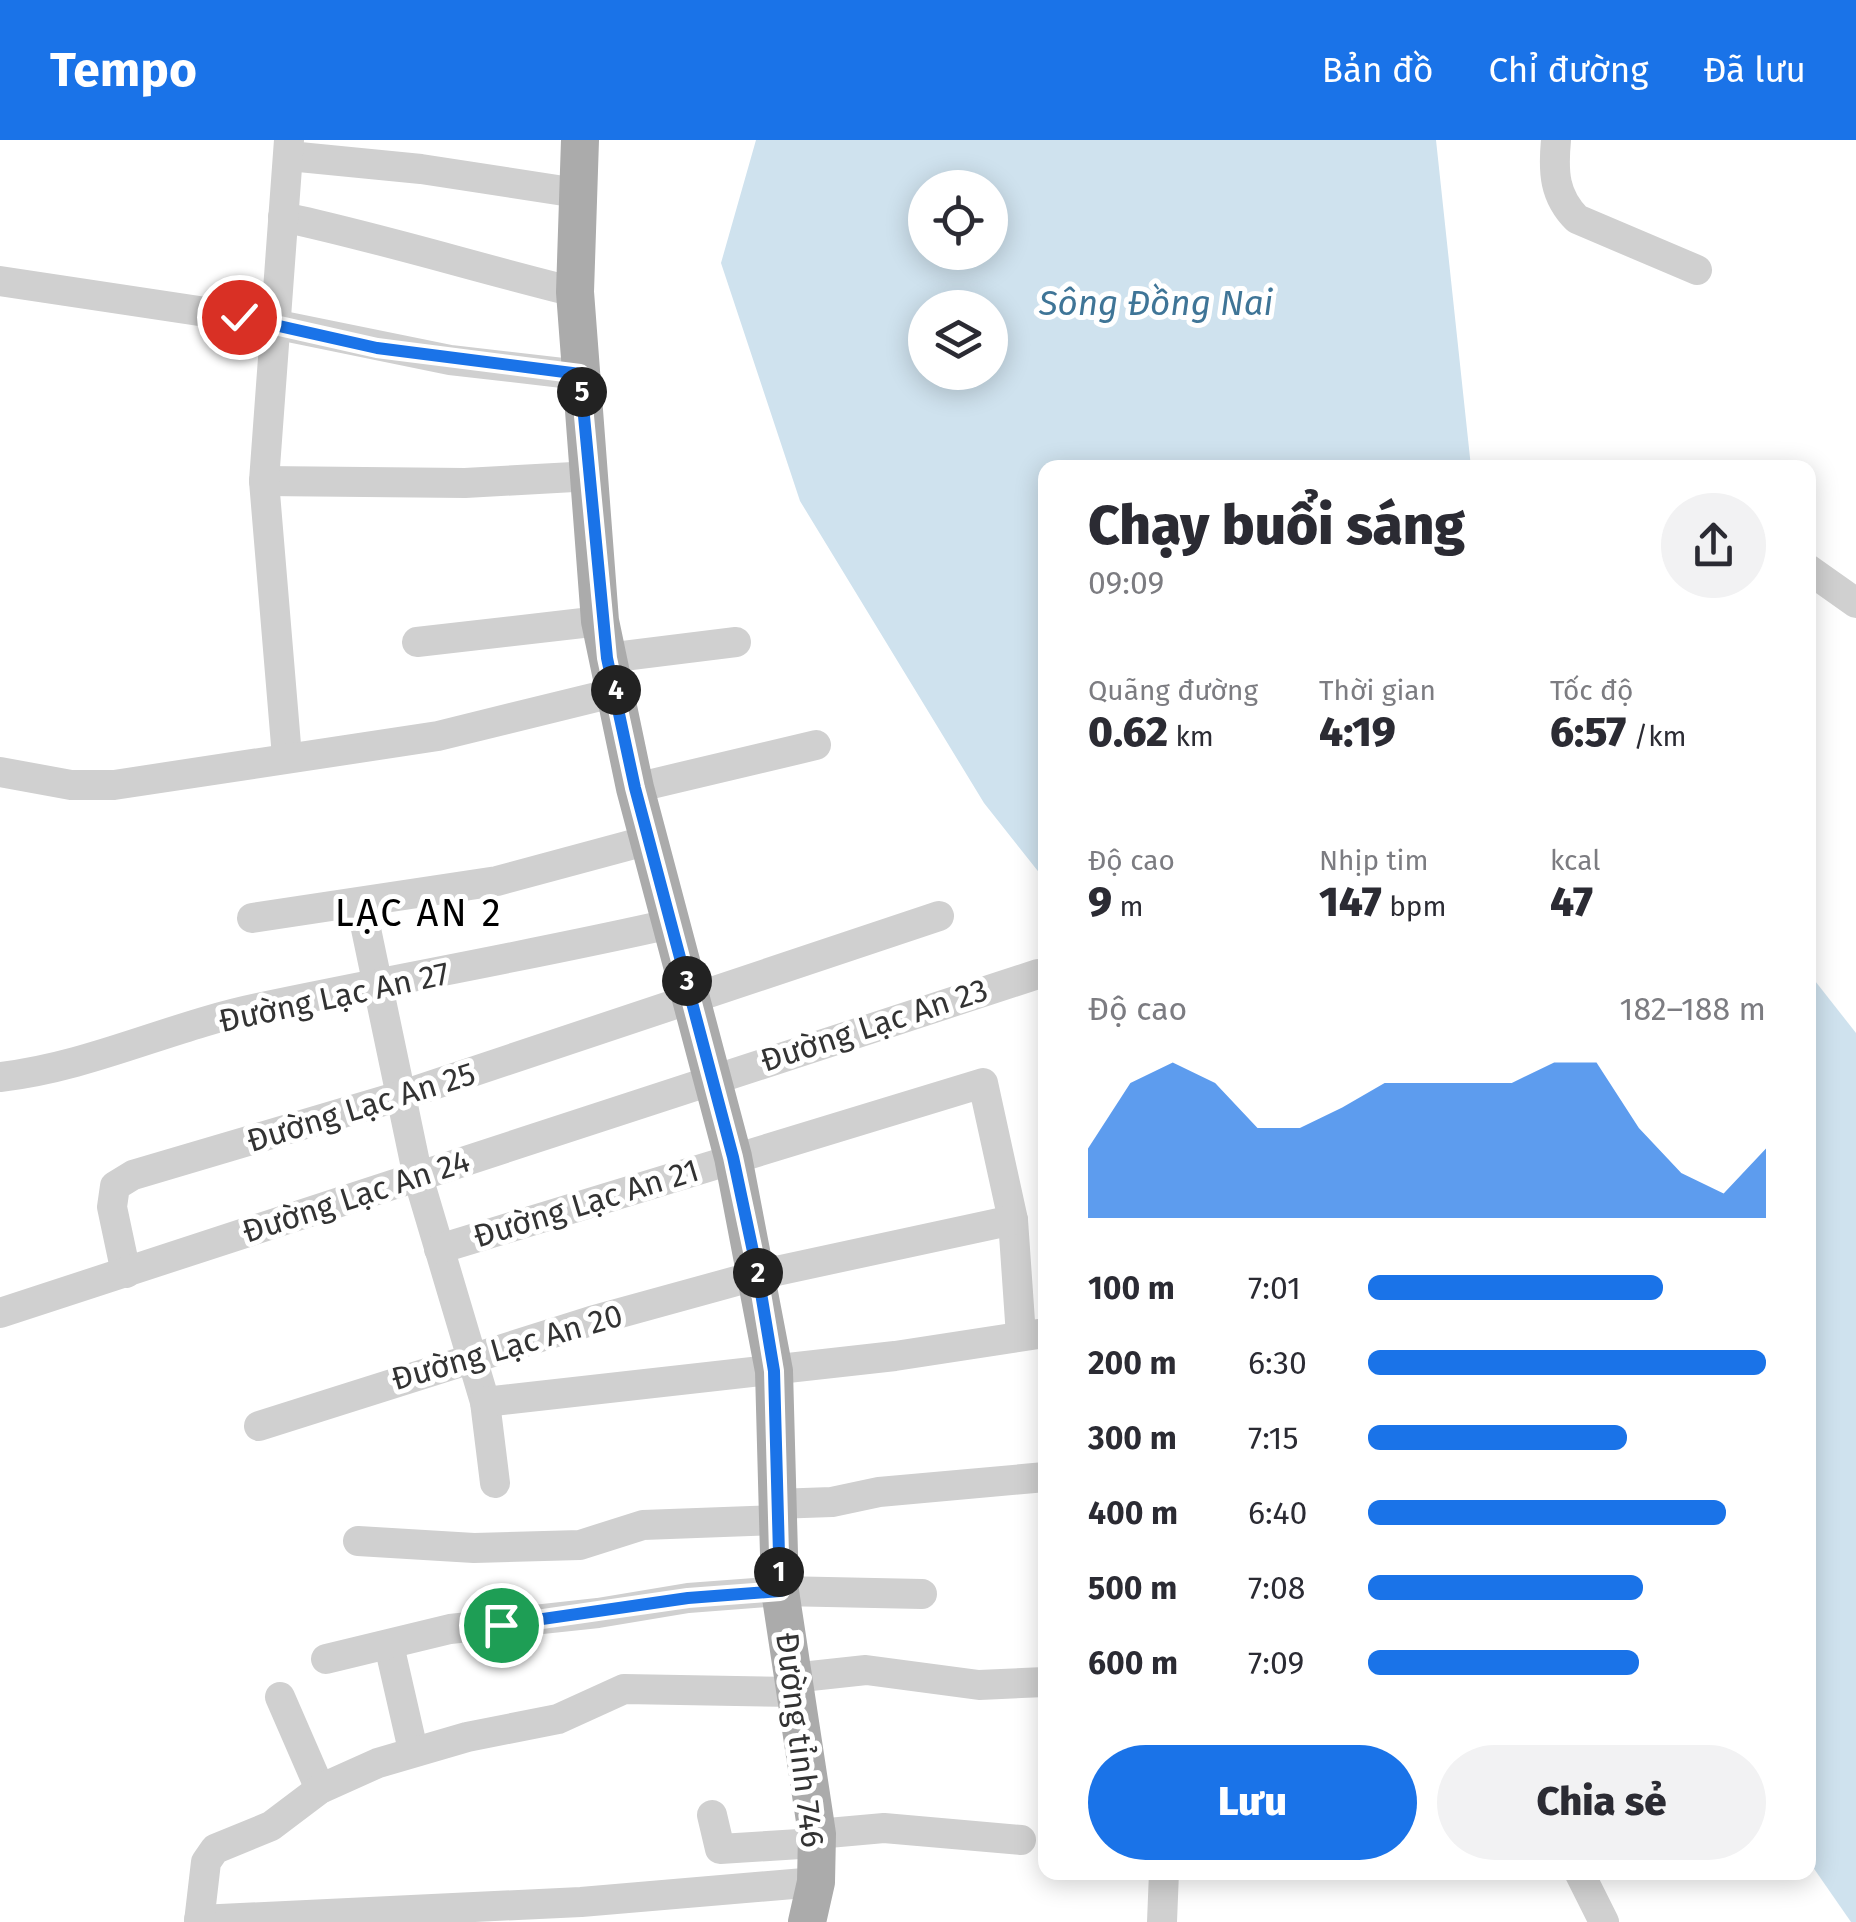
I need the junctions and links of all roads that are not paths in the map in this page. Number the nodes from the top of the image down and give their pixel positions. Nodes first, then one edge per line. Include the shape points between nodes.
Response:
1 (580, 140) edge
2 (1556, 140) edge
3 (289, 148) edge
4 (577, 192) junction
5 (282, 217) junction
6 (1697, 270) dead end
7 (0, 281) edge
8 (575, 292) junction
9 (272, 325) junction
10 (580, 374) junction
11 (592, 476) junction
12 (264, 481) junction
13 (1816, 575) edge
14 (1856, 603) edge
15 (417, 642) dead end
16 (736, 642) dead end
17 (608, 657) junction
18 (816, 745) dead end
19 (287, 757) junction
20 (0, 772) edge
21 (635, 788) junction
22 (649, 840) junction
23 (361, 904) junction
24 (939, 916) dead end
25 (252, 918) dead end
26 (670, 924) junction
27 (1038, 974) dead end
28 (375, 987) junction
29 (691, 996) junction
30 (0, 1077) edge
31 (711, 1078) junction
32 (400, 1096) junction
33 (733, 1157) junction
34 (418, 1177) junction
35 (1013, 1220) junction
36 (439, 1249) junction
37 (126, 1273) junction
38 (758, 1275) junction
39 (1031, 1275) edge
40 (0, 1313) edge
41 (1033, 1335) edge
42 (470, 1357) junction
43 (774, 1371) junction
44 (485, 1402) junction
45 (259, 1426) dead end
46 (1038, 1478) edge
47 (495, 1483) dead end
48 (776, 1512) junction
49 (358, 1541) dead end
50 (780, 1591) junction
51 (922, 1594) dead end
52 (389, 1644) junction
53 (326, 1659) dead end
54 (1038, 1682) edge
55 (794, 1685) junction
56 (280, 1697) dead end
57 (413, 1750) junction
58 (320, 1788) junction
59 (712, 1815) dead end
60 (816, 1839) junction
61 (1021, 1840) dead end
62 (1164, 1880) edge
63 (1583, 1880) edge
64 (816, 1882) junction
65 (199, 1921) edge
66 (807, 1922) edge
67 (1162, 1922) edge
68 (1604, 1922) edge

1 - 4 main road, Đường tỉnh 746
2 - 6 street via 1555,182 1562,204 1577,219
3 - 4 street
3 - 5 street
4 - 8 main road, Đường tỉnh 746
5 - 8 street
5 - 9 street
7 - 9 street
8 - 10 main road, Đường tỉnh 746
9 - 10 street via 450,360
9 - 12 street
10 - 11 main road, Đường tỉnh 746
11 - 12 street via 465,483
11 - 17 main road, Đường tỉnh 746
12 - 19 street
13 - 14 street
15 - 17 street
16 - 17 street
17 - 19 street via 438,736
17 - 21 main road, Đường tỉnh 746
18 - 21 street
19 - 20 street via 114,785 57,784
21 - 22 main road, Đường tỉnh 746
22 - 23 street via 497,881
22 - 26 main road, Đường tỉnh 746
23 - 25 street
23 - 28 street
24 - 29 street, Đường Lạc An 25
26 - 28 street, Đường Lạc An 27
26 - 29 main road, Đường tỉnh 746
27 - 31 street, Đường Lạc An 23
28 - 30 street, Đường Lạc An 27 via 254,1009
28 - 32 street
29 - 31 main road, Đường tỉnh 746
29 - 32 street, Đường Lạc An 25
31 - 33 main road, Đường tỉnh 746
31 - 34 street, Đường Lạc An 24
32 - 34 street
32 - 37 street, Đường Lạc An 25 via 132,1174 116,1186 112,1207
33 - 35 street, Đường Lạc An 21 via 983,1083
33 - 36 street, Đường Lạc An 21
33 - 38 main road, Đường tỉnh 746
34 - 36 street
34 - 37 street, Đường Lạc An 24
35 - 38 street, Đường Lạc An 20
35 - 39 street
36 - 42 street
37 - 40 street, Đường Lạc An 24
38 - 42 street, Đường Lạc An 20
38 - 43 main road, Đường tỉnh 746
39 - 41 street
41 - 43 street
42 - 44 street
42 - 45 street, Đường Lạc An 20
43 - 44 street
43 - 48 main road, Đường tỉnh 746
44 - 47 street
46 - 48 street via 880,1492
48 - 49 street via 643,1525 580,1545
48 - 50 main road, Đường tỉnh 746
50 - 51 street
50 - 52 street via 450,1629
50 - 55 main road, Đường tỉnh 746
52 - 53 street
52 - 57 street
54 - 55 street via 979,1684 866,1670
55 - 57 street via 624,1689 558,1718
55 - 60 main road, Đường tỉnh 746
56 - 58 street
57 - 58 street
58 - 65 street via 271,1826 216,1849 206,1862
59 - 60 street via 720,1849
60 - 61 street via 884,1828
60 - 64 main road, Đường tỉnh 746
62 - 67 street
63 - 68 street
64 - 65 street via 581,1902
64 - 66 main road, Đường tỉnh 746

